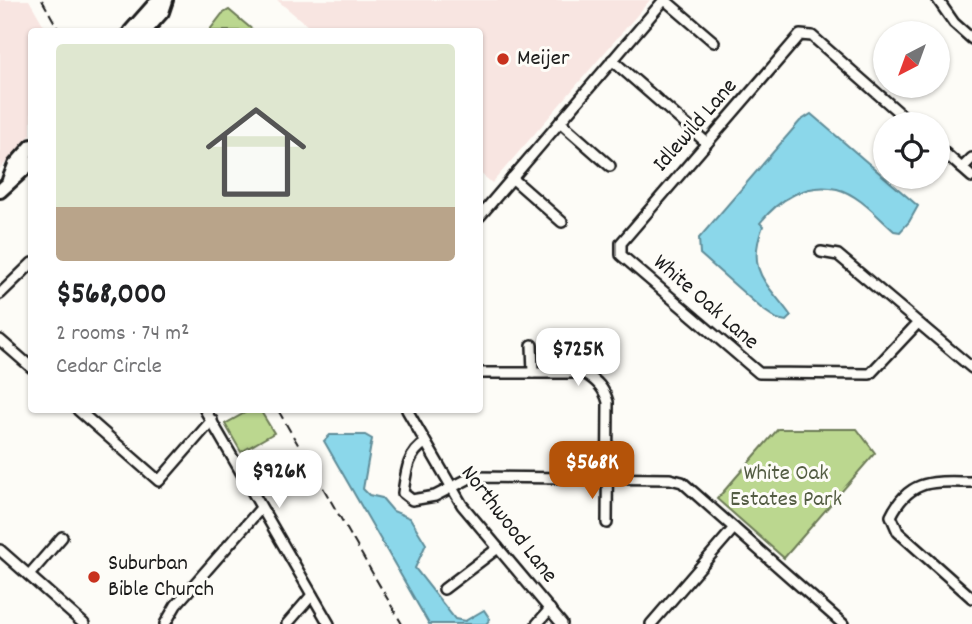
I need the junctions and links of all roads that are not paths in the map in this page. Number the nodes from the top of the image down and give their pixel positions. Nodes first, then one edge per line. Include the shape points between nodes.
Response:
1 (164, 0) edge
2 (664, 0) edge
3 (938, 0) edge
4 (134, 28) edge
5 (148, 28) edge
6 (972, 39) edge
7 (714, 42) dead end
8 (612, 60) junction
9 (898, 112) edge
10 (559, 122) junction
11 (707, 143) junction
12 (28, 150) edge
13 (950, 158) edge
14 (972, 158) edge
15 (28, 165) edge
16 (610, 166) dead end
17 (962, 169) junction
18 (972, 177) edge
19 (512, 178) junction
20 (9, 180) junction
21 (0, 191) edge
22 (483, 212) edge
23 (562, 222) dead end
24 (619, 249) joint
25 (821, 252) dead end
26 (28, 267) edge
27 (0, 294) edge
28 (917, 324) junction
29 (0, 341) edge
30 (532, 345) dead end
31 (28, 365) edge
32 (972, 368) edge
33 (483, 373) edge
34 (533, 373) junction
35 (81, 413) edge
36 (207, 413) edge
37 (409, 413) edge
38 (212, 420) junction
39 (425, 443) junction
40 (607, 479) junction
41 (972, 482) edge
42 (452, 487) junction
43 (261, 508) junction
44 (607, 523) dead end
45 (734, 528) junction
46 (62, 537) dead end
47 (498, 548) junction
48 (0, 550) edge
49 (29, 575) junction
50 (444, 589) dead end
51 (312, 595) junction
52 (972, 598) edge
53 (550, 610) junction
54 (834, 616) junction
55 (84, 624) edge
56 (165, 624) edge
57 (286, 624) edge
58 (329, 624) edge
59 (537, 624) edge
60 (562, 624) edge
61 (651, 624) edge
62 (827, 624) edge
63 (843, 624) edge

1 - 4 highway
1 - 5 highway via 162,12
2 - 7 street
2 - 8 street
3 - 6 street
8 - 10 street
8 - 11 street
9 - 11 street, Idlewild Lane via 806,33
10 - 16 street
10 - 19 street
11 - 24 street, Idlewild Lane
12 - 20 highway
13 - 17 street
14 - 17 street
15 - 20 highway
17 - 18 street
19 - 22 street
19 - 23 street
20 - 21 highway
24 - 28 street, White Oak Lane via 759,373 870,374
25 - 28 street via 838,255
26 - 27 street
28 - 32 street
29 - 31 street
30 - 34 street
33 - 34 street
34 - 40 street via 584,373 605,391
35 - 38 street via 159,481
36 - 38 street
37 - 39 street, Northwood Lane
38 - 43 street
39 - 42 street, Northwood Lane
39 - 42 street via 411,456 405,498 435,496
40 - 42 street via 472,477
40 - 44 street
40 - 45 street via 682,482
41 - 52 street via 924,482 894,510 891,522
42 - 47 street, Northwood Lane
43 - 51 street
43 - 56 street
45 - 54 street
45 - 61 street
46 - 49 street
47 - 50 street
47 - 53 street, Northwood Lane
48 - 49 street
49 - 55 street
51 - 57 street
51 - 58 street
53 - 59 street
53 - 60 street, Northwood Lane
54 - 62 street
54 - 63 street

